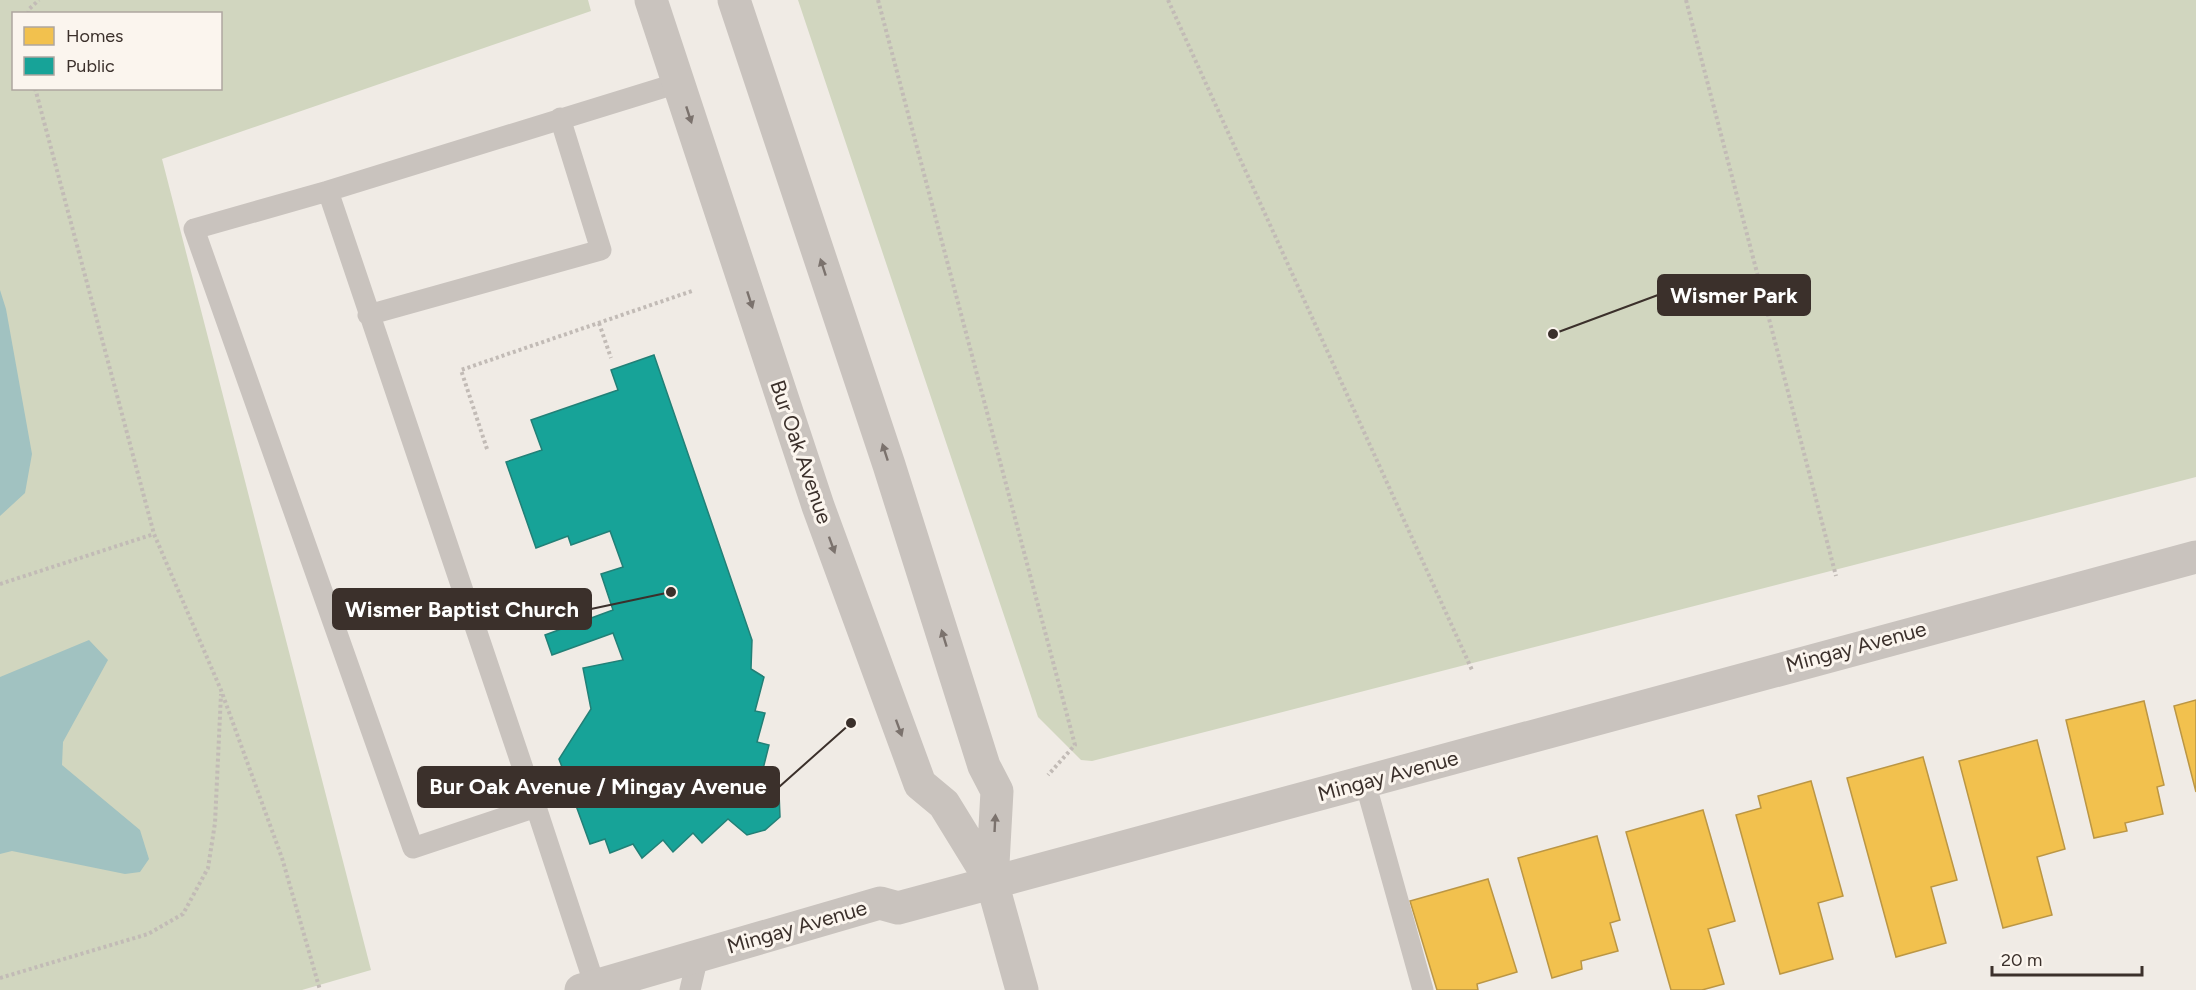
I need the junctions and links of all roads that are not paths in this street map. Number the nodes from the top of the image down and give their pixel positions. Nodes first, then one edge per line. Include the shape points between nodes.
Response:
1 (651, 0) edge
2 (734, 0) edge
3 (678, 83) junction
4 (560, 118) junction
5 (328, 191) junction
6 (368, 315) junction
7 (2196, 557) edge
8 (1365, 782) junction
9 (536, 807) junction
10 (992, 882) junction
11 (698, 956) junction
12 (588, 988) edge
13 (690, 990) edge
14 (1022, 990) edge
15 (1423, 990) edge

1 - 3 street, Bur Oak Avenue
10 -> 2 street, Bur Oak Avenue via 997,791 984,766 889,465
3 - 4 lane
3 -> 10 street, Bur Oak Avenue via 818,506 920,784 944,804
4 - 5 lane
4 - 6 lane via 601,250
5 - 6 lane
5 - 9 lane via 194,229 413,848
6 - 9 lane
7 - 8 street, Mingay Avenue
8 - 10 street, Mingay Avenue
8 - 15 lane
9 - 12 lane
10 - 11 street, Mingay Avenue via 898,908 880,903
10 - 14 street, Bur Oak Avenue
11 - 12 street, Mingay Avenue
11 - 13 lane

